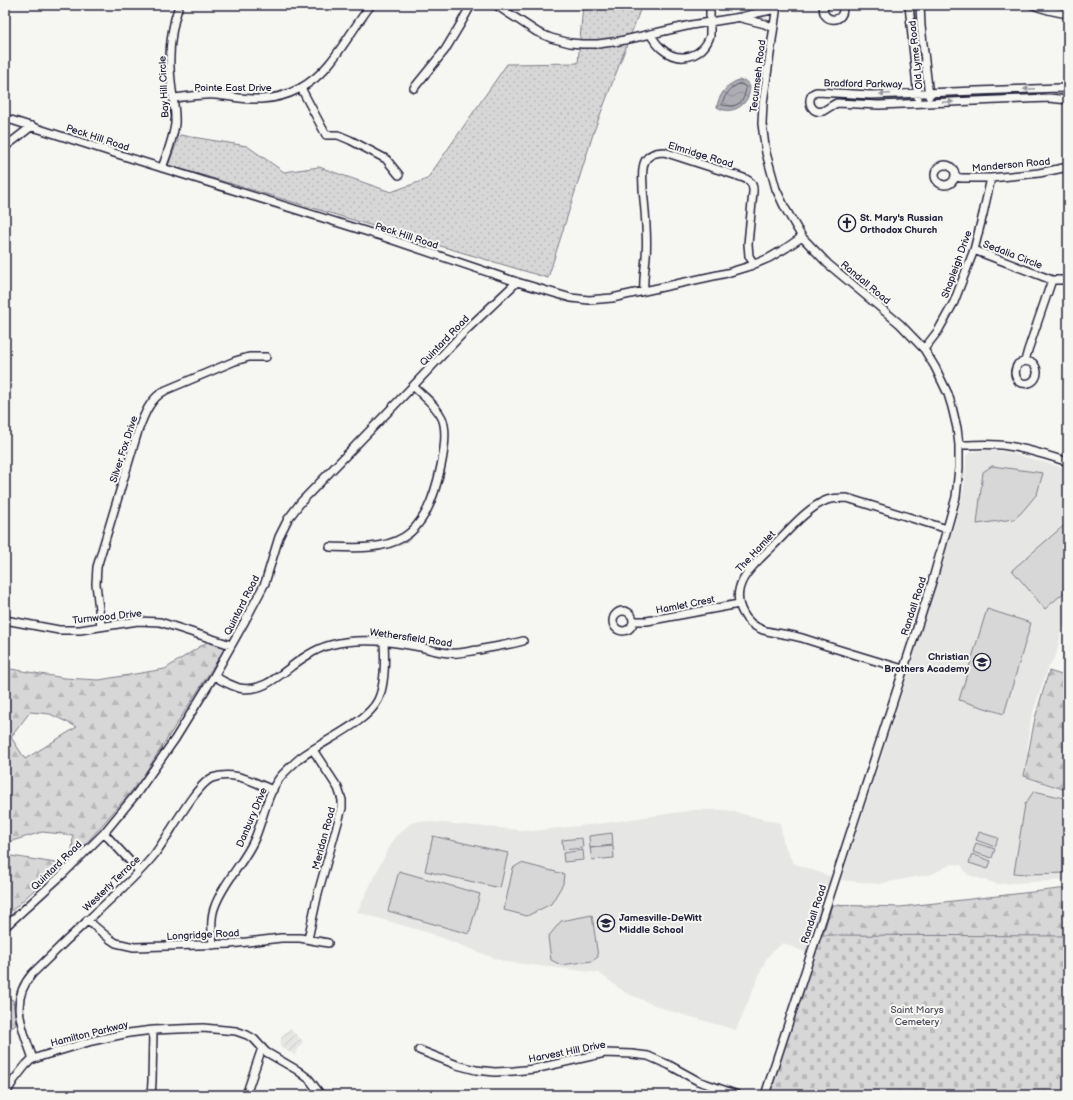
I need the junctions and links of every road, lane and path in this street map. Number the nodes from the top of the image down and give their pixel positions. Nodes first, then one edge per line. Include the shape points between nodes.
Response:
1 (179, 5) edge
2 (371, 5) edge
3 (471, 5) edge
4 (496, 5) edge
5 (710, 5) edge
6 (824, 5) edge
7 (842, 5) edge
8 (909, 5) edge
9 (920, 5) edge
10 (1033, 5) edge
11 (776, 7) edge
12 (1068, 14) edge
13 (740, 18) junction
14 (710, 22) junction
15 (773, 28) junction
16 (650, 34) junction
17 (301, 88) junction
18 (414, 88) dead end
19 (1068, 89) edge
20 (929, 93) junction
21 (918, 94) junction
22 (173, 98) junction
23 (1068, 100) edge
24 (919, 103) junction
25 (930, 103) junction
26 (5, 118) edge
27 (32, 126) junction
28 (5, 147) edge
29 (1068, 167) edge
30 (162, 168) junction
31 (399, 175) dead end
32 (955, 177) dead end
33 (990, 178) junction
34 (802, 237) junction
35 (974, 250) junction
36 (754, 264) junction
37 (1052, 280) junction
38 (1068, 280) edge
39 (517, 282) junction
40 (644, 291) junction
41 (924, 348) junction
42 (266, 357) dead end
43 (1025, 361) dead end
44 (413, 386) junction
45 (959, 445) junction
46 (1068, 462) edge
47 (947, 529) junction
48 (330, 547) dead end
49 (739, 604) junction
50 (5, 620) edge
51 (633, 621) dead end
52 (101, 626) junction
53 (523, 641) dead end
54 (384, 642) junction
55 (232, 645) junction
56 (903, 669) junction
57 (214, 676) junction
58 (313, 750) junction
59 (272, 790) junction
60 (104, 833) junction
61 (139, 871) junction
62 (88, 920) junction
63 (5, 927) edge
64 (308, 939) junction
65 (328, 943) dead end
66 (213, 945) junction
67 (153, 1030) junction
68 (262, 1048) junction
69 (419, 1050) dead end
70 (33, 1059) junction
71 (5, 1095) edge
72 (151, 1095) edge
73 (246, 1095) edge
74 (321, 1095) edge
75 (738, 1095) edge
76 (765, 1095) edge

1 - 22 street, Bay Hill Circle via 171,36 170,80
2 - 17 street, Pointe East Drive via 329,64 317,77
3 - 18 street via 444,50
4 - 16 street via 537,32 570,43 598,44
5 - 14 street
6 - 7 street via 826,17 833,20 842,14
8 - 21 street, Old Lyme Road
9 - 20 street, Old Lyme Road
10 - 12 street
11 - 13 street
11 - 15 street, Tecumseh Road
13 - 14 street
13 - 15 street
14 - 16 street
14 - 16 street via 709,41 702,50 692,56 671,55 657,44
15 - 34 street, Tecumseh Road via 763,103 762,124 766,153 776,189
17 - 22 street, Pointe East Drive via 278,97 261,99 215,95
17 - 31 street via 326,136 338,135 386,159
19 -> 20 street, Bradford Parkway
20 - 21 street, Bradford Parkway
20 - 25 street, Old Lyme Road
21 - 24 street, Old Lyme Road
21 -> 24 street, Bradford Parkway via 814,92 810,104 812,109 823,111 837,103
22 - 30 street, Bay Hill Circle via 172,138
25 -> 23 street, Bradford Parkway via 1049,98
24 - 25 street, Bradford Parkway
26 - 27 street, Peck Hill Road
27 - 28 street
27 - 30 street, Peck Hill Road
29 - 33 street, Manderson Road
30 - 39 street, Peck Hill Road via 381,236
32 - 33 street, Manderson Road
33 - 35 street, Shapleigh Drive
34 - 36 street, Peck Hill Road
34 - 41 street, Randall Road via 828,264 900,324
35 - 37 street, Sedalia Circle
35 - 41 street, Shapleigh Drive via 954,302 938,331
36 - 40 street, Peck Hill Road via 727,273
36 - 40 street, Elmridge Road via 749,256 748,244 753,192 750,180 658,152 649,156 643,169 647,227
37 - 38 street, Sedalia Circle
37 - 43 street
39 - 40 street, Peck Hill Road via 571,298 589,300
39 - 44 street, Quintard Road via 465,331
41 - 45 street, Randall Road via 948,394
42 - 52 street, Silver Fox Drive via 253,356 235,361 161,392 146,411 98,566 96,584
44 - 48 street via 438,411 445,431 438,477 427,510 413,530 394,542 381,546
44 - 55 street, Quintard Road via 288,518 279,537 265,583
45 - 46 street via 1009,446
45 - 47 street, Randall Road via 956,497
47 - 49 street, The Hamlet via 847,498 827,500 806,513 745,574 740,584
47 - 56 street, Randall Road
49 - 51 street, Hamlet Crest via 647,621
49 - 56 street via 750,622 763,630 800,637
50 - 52 street, Turnwood Drive via 59,630
52 - 55 street, Turnwood Drive via 138,621 160,622
53 - 54 street, Wethersfield Road via 452,654
54 - 57 street, Wethersfield Road via 363,640 329,646 308,654 278,677 261,687 251,689 227,684
54 - 58 street, Danbury Drive via 382,688 373,708 344,731
55 - 57 street, Quintard Road
56 - 76 street, Randall Road
57 - 60 street, Quintard Road via 137,794
58 - 59 street, Danbury Drive via 298,760
58 - 64 street, Meridan Road via 338,788 342,808 317,896
59 - 61 street, Westerly Terrace via 229,775 205,782 154,855
59 - 66 street, Danbury Drive via 255,838 214,906
60 - 61 street
60 - 63 street, Quintard Road
61 - 62 street, Westerly Terrace
62 - 66 street, Longridge Road via 116,943 128,946
62 - 70 street, Westerly Terrace via 32,974 20,992 19,1014
64 - 65 street, Longridge Road
64 - 66 street, Longridge Road via 281,938
67 - 68 street, Hamilton Parkway via 203,1028 236,1031 247,1035
67 - 70 street, Hamilton Parkway via 92,1041
67 - 72 street
68 - 73 street
68 - 74 street, Hamilton Parkway via 309,1079
69 - 75 street, Harvest Hill Drive via 457,1065 495,1072 534,1068 605,1053 648,1056 698,1081
70 - 71 street, Hamilton Parkway via 14,1080

